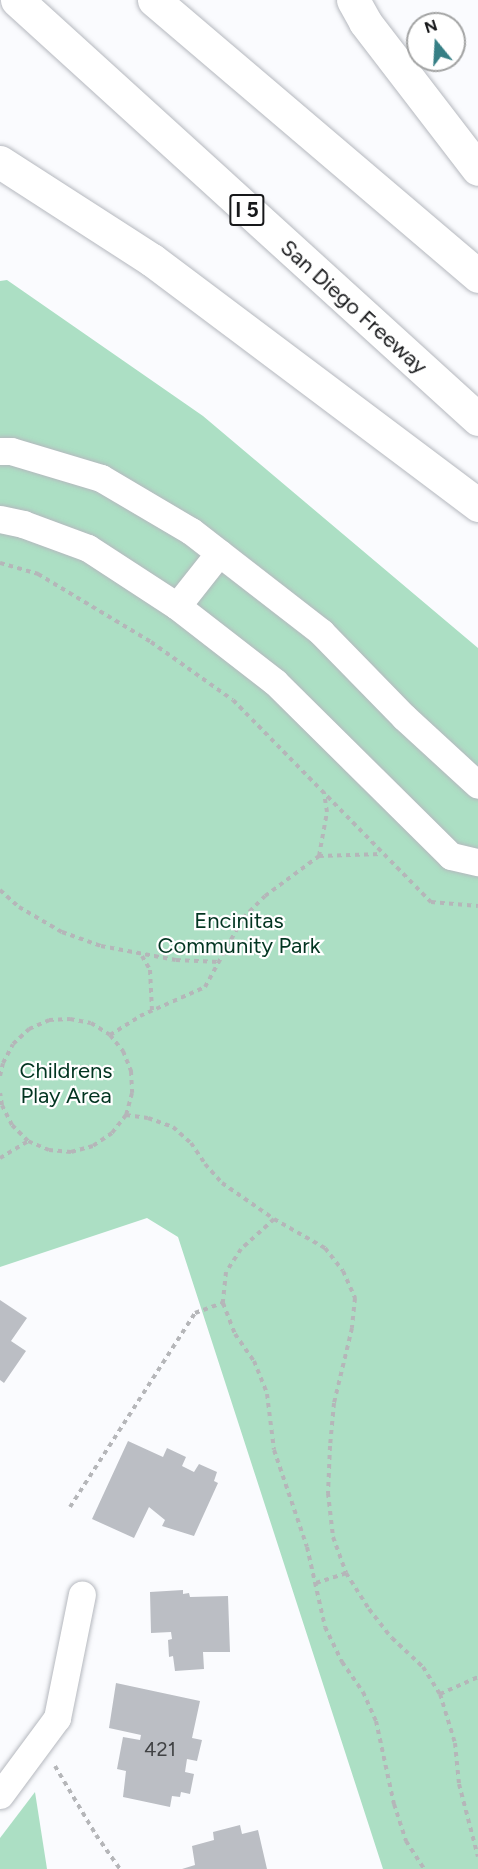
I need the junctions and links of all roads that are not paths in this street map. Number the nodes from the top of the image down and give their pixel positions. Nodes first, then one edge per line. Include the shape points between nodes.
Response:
1 (17, 0) edge
2 (154, 0) edge
3 (353, 0) edge
4 (0, 162) edge
5 (478, 169) edge
6 (478, 276) edge
7 (478, 419) edge
8 (0, 451) edge
9 (478, 505) edge
10 (0, 519) edge
11 (219, 553) junction
12 (177, 606) junction
13 (478, 785) edge
14 (478, 862) edge
15 (82, 1594) dead end
16 (0, 1795) edge

1 - 7 highway, San Diego Freeway / I 5
2 - 6 highway
3 - 5 highway via 365,22
4 - 9 highway via 152,260
8 - 11 street via 101,478 191,531
10 - 12 street via 88,548
11 - 12 street
11 - 13 street via 321,632
12 - 14 street via 275,682 451,856
15 - 16 street via 57,1718

